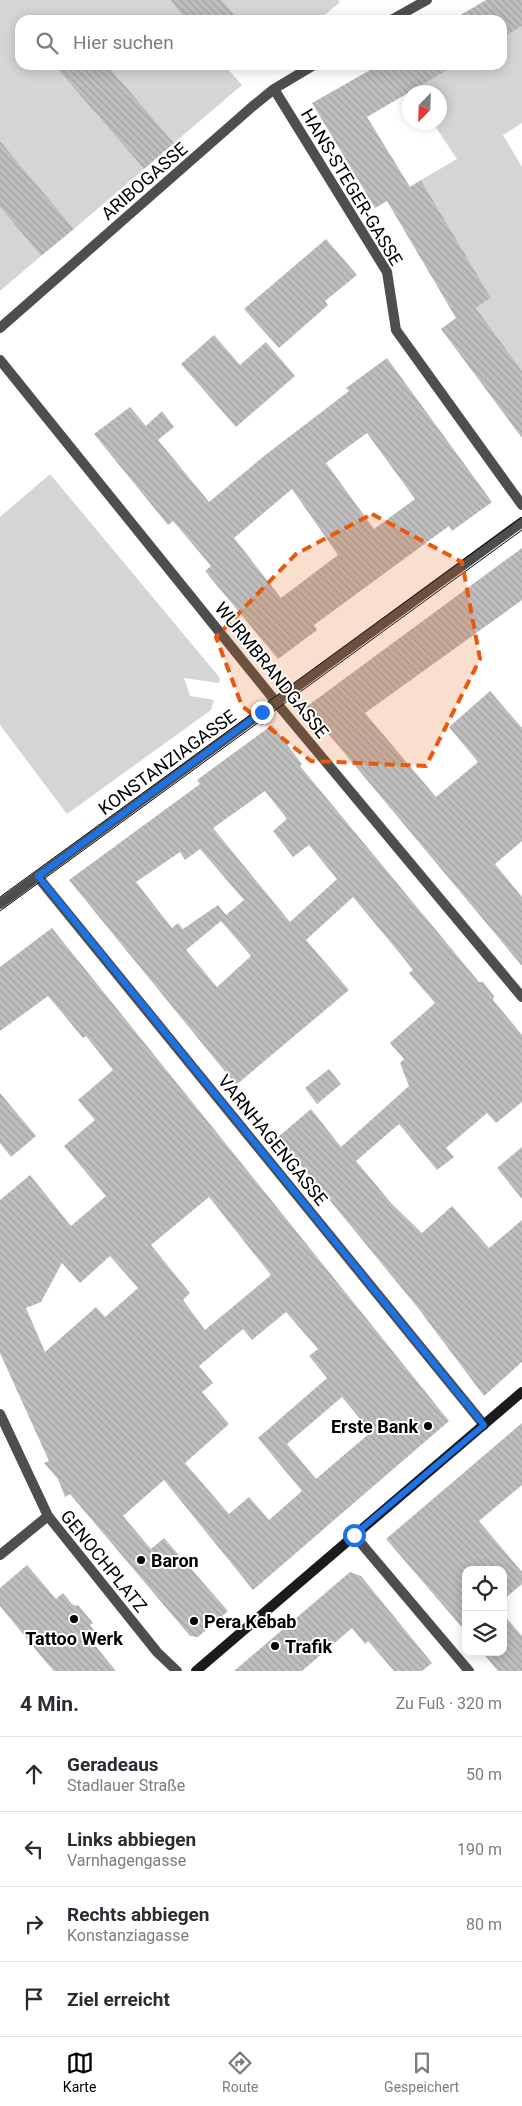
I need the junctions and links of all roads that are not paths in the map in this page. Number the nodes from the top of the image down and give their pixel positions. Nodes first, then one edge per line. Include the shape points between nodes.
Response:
1 (427, 0) edge
2 (400, 15) edge
3 (306, 70) edge
4 (274, 89) junction
5 (0, 328) edge
6 (0, 360) edge
7 (522, 505) edge
8 (522, 522) edge
9 (276, 702) junction
10 (38, 876) junction
11 (0, 904) edge
12 (522, 997) edge
13 (522, 1392) edge
14 (0, 1414) edge
15 (484, 1425) junction
16 (48, 1516) junction
17 (354, 1535) junction
18 (0, 1555) edge
19 (177, 1671) edge
20 (196, 1671) edge
21 (469, 1671) edge

1 - 2 street
3 - 4 street, ARIBOGASSE
4 - 5 street, ARIBOGASSE
4 - 7 street, HANS-STEGER-GASSE via 387,272 396,330
6 - 9 street, WURMBRANDGASSE
8 - 9 street, KONSTANZIAGASSE
9 - 10 street, KONSTANZIAGASSE
9 - 12 street, WURMBRANDGASSE
10 - 11 street, KONSTANZIAGASSE
10 - 15 street, VARNHAGENGASSE
13 - 15 street
14 - 16 street
15 - 17 street
16 - 18 street, GENOCHPLATZ
16 - 19 street, GENOCHPLATZ via 157,1652
17 - 20 street
17 - 21 street

